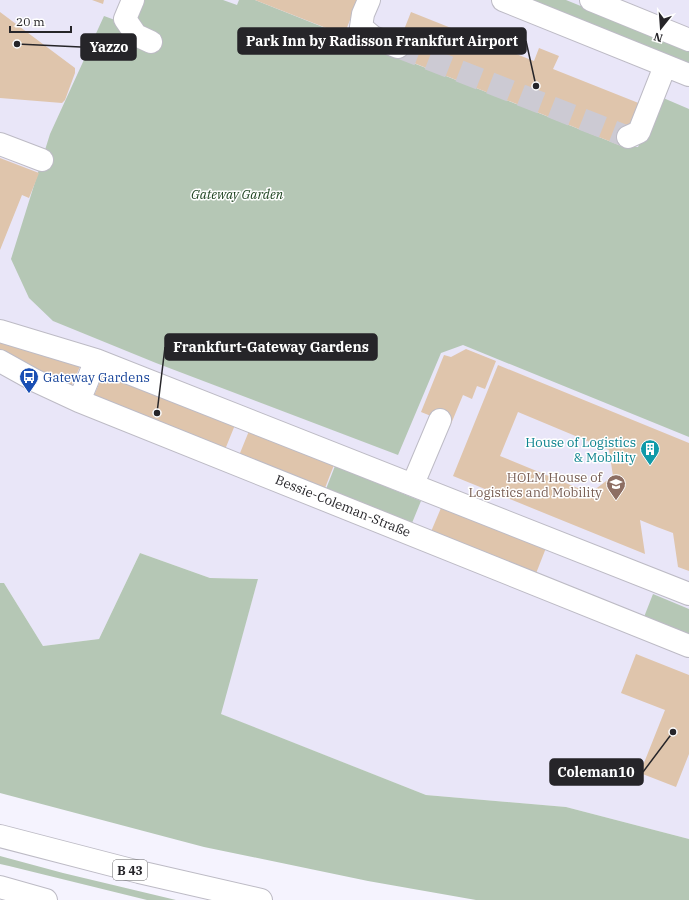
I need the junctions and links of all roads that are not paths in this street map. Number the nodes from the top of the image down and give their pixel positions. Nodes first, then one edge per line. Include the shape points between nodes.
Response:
1 (133, 0) edge
2 (369, 0) edge
3 (503, 0) edge
4 (591, 0) edge
5 (689, 40) edge
6 (151, 42) dead end
7 (398, 47) tunnel mouth
8 (665, 66) junction
9 (689, 75) edge
10 (628, 137) dead end
11 (0, 144) edge
12 (42, 160) dead end
13 (0, 331) edge
14 (96, 360) junction
15 (0, 361) edge
16 (79, 401) junction
17 (440, 420) dead end
18 (413, 484) junction
19 (689, 594) edge
20 (689, 646) edge
21 (0, 836) edge
22 (0, 887) edge
23 (46, 900) edge
24 (261, 900) edge

1 - 6 main road via 125,20 136,35
2 - 7 main road via 361,27 372,37
3 - 8 main road
4 - 5 main road
8 - 9 main road
8 - 10 main road via 639,132
11 - 12 main road
13 - 14 main road
14 - 16 main road
14 - 18 main road
15 - 16 main road, Bessie-Coleman-Straße
16 - 20 main road, Bessie-Coleman-Straße
17 - 18 main road
18 - 19 main road
21 - 24 main road, B 43
22 - 23 main road

